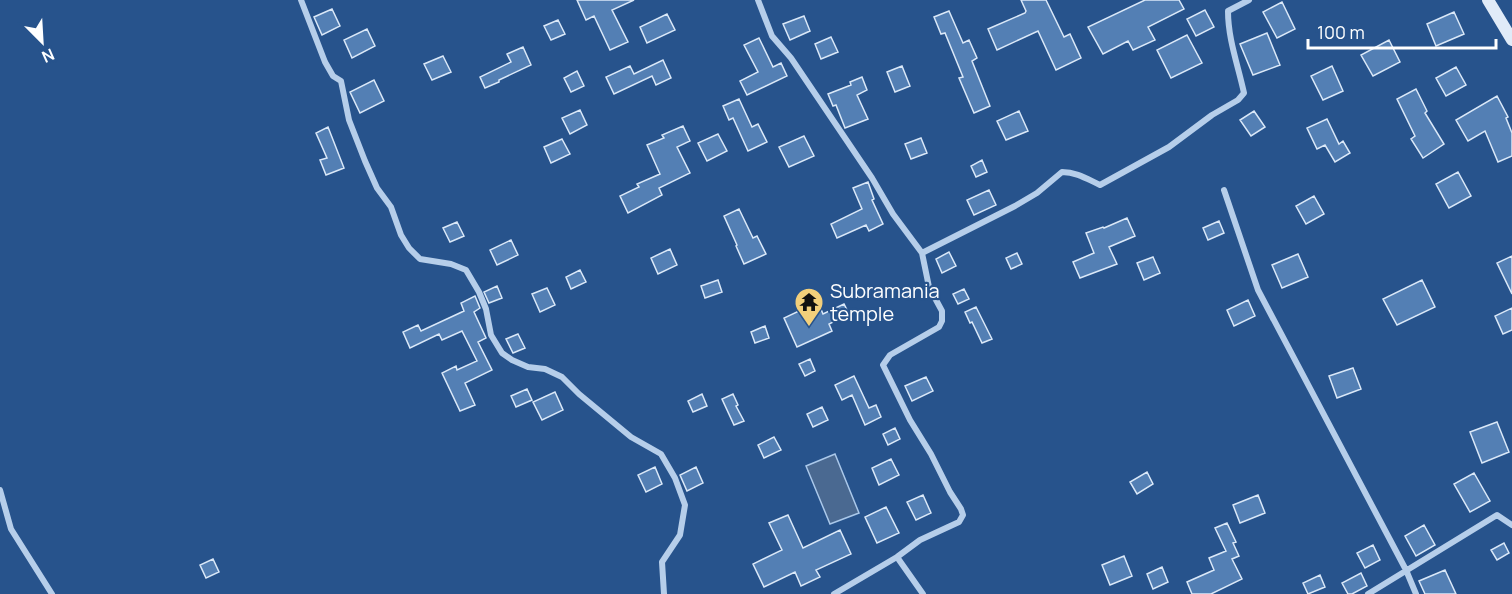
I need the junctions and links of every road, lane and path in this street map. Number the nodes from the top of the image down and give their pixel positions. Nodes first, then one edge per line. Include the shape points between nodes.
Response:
1 (301, 0) edge
2 (758, 0) edge
3 (1249, 0) edge
4 (1488, 0) edge
5 (1512, 40) edge
6 (1224, 190) dead end
7 (922, 253) junction
8 (0, 490) edge
9 (1512, 525) edge
10 (897, 557) junction
11 (1406, 570) junction
12 (52, 594) edge
13 (664, 594) edge
14 (834, 594) edge
15 (923, 594) edge
16 (1368, 594) edge
17 (1416, 594) edge

1 - 13 street via 325,62 341,81 349,120 365,161 409,248 420,259 466,270 479,292 491,335 502,353 528,367 562,377 631,436 661,454 685,505 680,535 662,562
2 - 7 street via 772,36 791,58
3 - 7 street via 1228,10 1231,44 1244,93 1238,100 1169,147 1100,185 1082,175 1062,171 1015,206
4 - 5 main road
6 - 11 street via 1258,290
7 - 10 street via 942,321 939,327 890,355 883,365 963,515 959,522 920,540
8 - 12 street via 11,530
9 - 11 street via 1497,515
10 - 14 street
10 - 15 street
11 - 16 street
11 - 17 street

